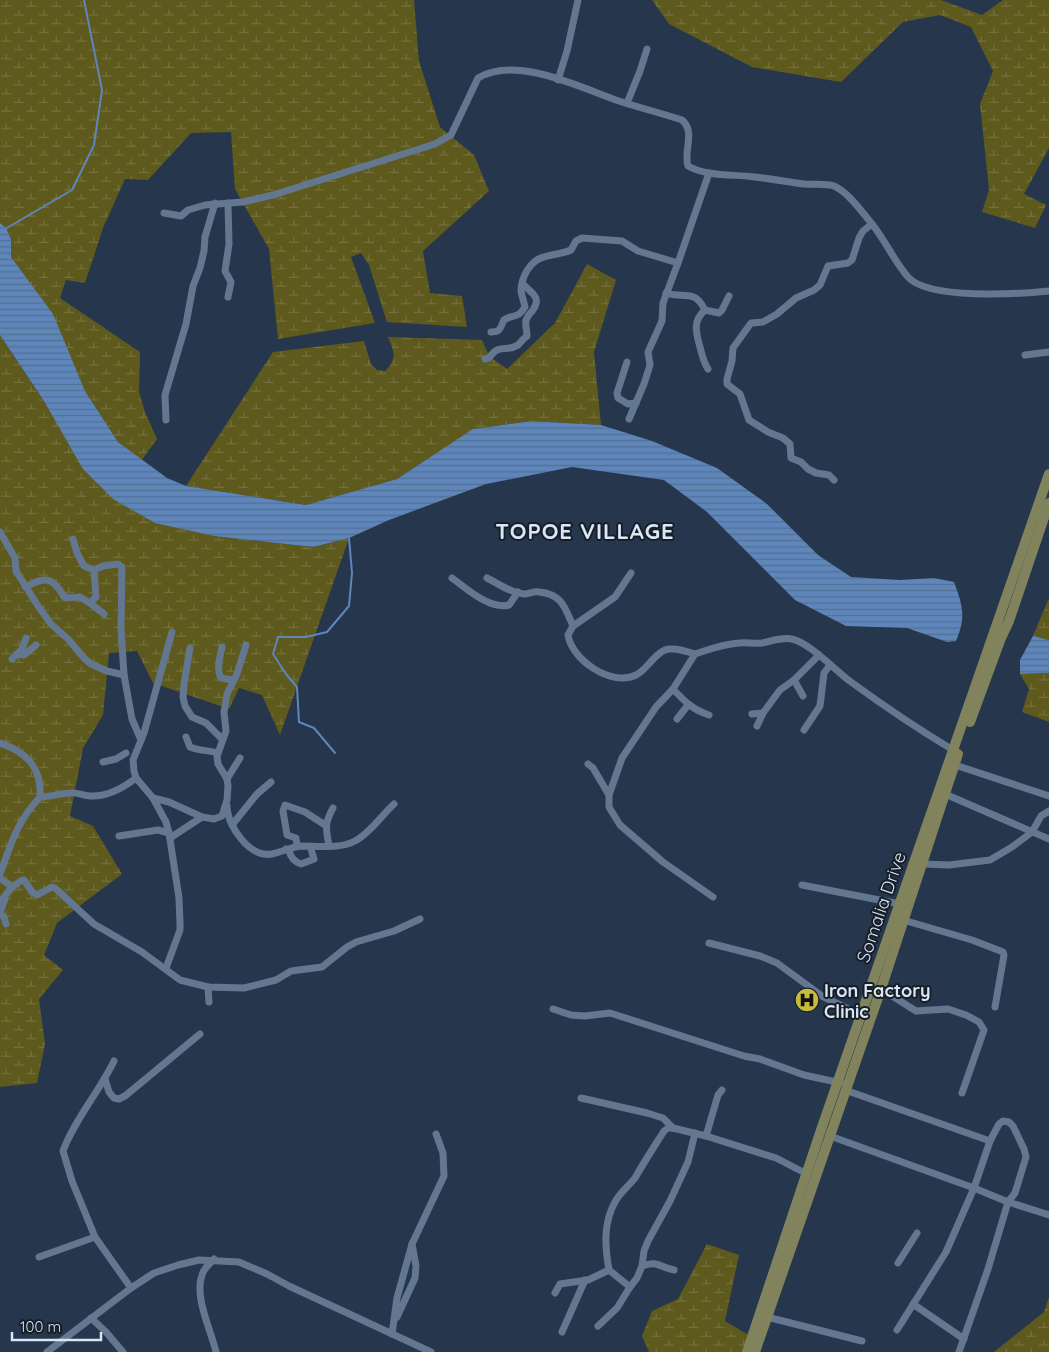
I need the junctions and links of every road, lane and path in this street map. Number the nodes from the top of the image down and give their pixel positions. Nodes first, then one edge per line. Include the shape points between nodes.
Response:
1 (578, 0) edge
2 (647, 49) dead end
3 (558, 80) junction
4 (627, 103) junction
5 (709, 173) junction
6 (215, 203) junction
7 (228, 203) junction
8 (164, 213) dead end
9 (872, 224) junction
10 (678, 263) junction
11 (522, 284) junction
12 (1049, 291) edge
13 (666, 293) junction
14 (728, 296) dead end
15 (228, 298) dead end
16 (705, 310) junction
17 (491, 332) dead end
18 (1049, 352) edge
19 (1025, 354) dead end
20 (484, 359) dead end
21 (627, 362) dead end
22 (708, 370) dead end
23 (636, 403) junction
24 (166, 420) dead end
25 (629, 420) dead end
26 (1049, 474) edge
27 (834, 480) dead end
28 (1049, 503) edge
29 (0, 532) edge
30 (73, 539) dead end
31 (94, 570) junction
32 (631, 573) dead end
33 (452, 578) dead end
34 (488, 578) dead end
35 (25, 587) junction
36 (518, 592) junction
37 (90, 603) junction
38 (104, 614) dead end
39 (573, 626) junction
40 (172, 632) dead end
41 (26, 638) dead end
42 (36, 645) dead end
43 (246, 645) dead end
44 (222, 647) dead end
45 (190, 648) dead end
46 (695, 654) junction
47 (819, 655) junction
48 (830, 665) junction
49 (124, 675) junction
50 (234, 680) junction
51 (794, 680) junction
52 (673, 689) junction
53 (803, 696) dead end
54 (688, 705) junction
55 (763, 713) junction
56 (752, 714) dead end
57 (709, 715) dead end
58 (677, 719) dead end
59 (234, 724) dead end
60 (757, 726) dead end
61 (804, 730) dead end
62 (226, 731) junction
63 (186, 737) dead end
64 (222, 739) junction
65 (141, 740) junction
66 (0, 743) edge
67 (953, 750) junction
68 (126, 753) dead end
69 (218, 753) junction
70 (240, 758) dead end
71 (103, 762) dead end
72 (588, 764) dead end
73 (955, 765) junction
74 (136, 778) junction
75 (227, 779) junction
76 (271, 782) dead end
77 (609, 794) junction
78 (945, 794) junction
79 (1049, 796) edge
80 (40, 797) junction
81 (153, 798) junction
82 (227, 800) junction
83 (394, 804) dead end
84 (333, 808) dead end
85 (1049, 810) edge
86 (202, 817) junction
87 (214, 819) junction
88 (231, 823) junction
89 (325, 825) junction
90 (1032, 832) junction
91 (170, 835) junction
92 (118, 836) dead end
93 (1049, 839) edge
94 (297, 846) junction
95 (310, 846) junction
96 (329, 846) junction
97 (286, 849) junction
98 (923, 864) junction
99 (0, 874) edge
100 (0, 878) edge
101 (802, 885) dead end
102 (12, 887) junction
103 (713, 897) dead end
104 (2, 899) edge
105 (900, 904) junction
106 (0, 913) edge
107 (420, 919) dead end
108 (903, 920) junction
109 (6, 924) dead end
110 (709, 943) dead end
111 (166, 968) junction
112 (208, 987) junction
113 (881, 989) junction
114 (209, 1002) dead end
115 (995, 1007) dead end
116 (553, 1009) dead end
117 (862, 1016) junction
118 (200, 1034) dead end
119 (114, 1061) dead end
120 (106, 1079) junction
121 (844, 1086) junction
122 (722, 1090) dead end
123 (962, 1093) dead end
124 (581, 1098) dead end
125 (673, 1128) junction
126 (695, 1133) junction
127 (436, 1134) dead end
128 (706, 1136) junction
129 (830, 1136) junction
130 (990, 1141) junction
131 (807, 1174) junction
132 (974, 1188) junction
133 (1008, 1202) junction
134 (1049, 1215) edge
135 (917, 1233) dead end
136 (95, 1237) junction
137 (412, 1244) junction
138 (39, 1257) dead end
139 (214, 1259) junction
140 (898, 1263) dead end
141 (642, 1266) junction
142 (609, 1270) junction
143 (674, 1270) dead end
144 (585, 1280) junction
145 (630, 1287) junction
146 (131, 1288) junction
147 (554, 1293) dead end
148 (913, 1304) junction
149 (768, 1317) junction
150 (91, 1318) junction
151 (395, 1323) junction
152 (598, 1326) dead end
153 (896, 1330) dead end
154 (562, 1332) dead end
155 (392, 1334) junction
156 (964, 1339) junction
157 (862, 1341) dead end
158 (47, 1352) edge
159 (123, 1352) edge
160 (216, 1352) edge
161 (431, 1352) edge
162 (747, 1352) edge
163 (755, 1352) edge
164 (959, 1352) edge

1 - 3 street
2 - 4 street
3 - 4 street
3 - 7 street via 514,70 483,75 475,82 451,135 435,144 273,195
4 - 5 street via 682,120 690,142 688,166
5 - 9 street via 836,187 863,211
5 - 10 street
6 - 7 street
6 - 8 street via 188,210 181,216
6 - 24 street via 165,395
7 - 15 street via 229,244 225,271 231,282
9 - 12 street via 908,277 921,286 967,293
9 - 27 street via 859,238 852,260 828,266 820,285 814,290 796,298 777,314 752,324 733,348 727,379 727,384 740,394 749,420 790,444 791,458
10 - 11 street via 638,251 622,241 582,238 563,254 535,260
10 - 13 street
11 - 17 street via 523,311 504,320 497,332
11 - 20 street via 537,299 525,324 527,336 520,344 498,348
13 - 16 street via 698,298
13 - 23 street via 662,303 662,322 649,349 650,365
14 - 16 street via 719,313
16 - 22 street via 698,317 696,330
18 - 19 street
21 - 23 street via 618,398 628,404
23 - 25 street
26 - 67 main road, Somalia Drive
28 - 73 main road, Somalia Drive
29 - 35 street
30 - 31 street via 84,566
31 - 37 street via 96,597
31 - 49 street via 114,563 122,567
32 - 39 street via 615,597
33 - 36 street via 488,603 502,607 509,606
34 - 36 street
35 - 37 street via 47,580 55,583 65,598 80,597
35 - 49 street via 52,624 84,658 107,671
36 - 39 street via 541,592 554,596 562,602
37 - 38 street
39 - 46 street via 568,635 577,655 584,663 609,676 629,678 636,675 668,650
40 - 65 street
41 - 42 street via 15,656 24,655
43 - 50 street
44 - 50 street via 218,670 221,678
45 - 64 street via 184,684 185,706 192,717 206,723
46 - 47 street via 720,645 787,639 796,640
46 - 52 street
47 - 48 street
47 - 51 street
48 - 61 street via 824,673 820,706
48 - 67 street via 899,717
49 - 65 street via 132,719
50 - 62 street via 226,694
51 - 53 street
51 - 55 street via 780,690
52 - 54 street
52 - 77 street via 656,707 622,758
54 - 57 street
54 - 58 street
55 - 56 street
55 - 60 street
59 - 62 street
62 - 64 street
63 - 69 street via 190,747
64 - 69 street
65 - 74 street via 133,760
66 - 80 street via 23,754 38,773
67 - 105 main road, Somalia Drive
68 - 71 street
69 - 75 street via 218,764
70 - 75 street
72 - 77 street via 594,768
73 - 78 main road, Somalia Drive
73 - 79 street
74 - 80 street via 108,794 91,796 71,792
74 - 81 street
75 - 82 street
76 - 88 street
77 - 103 street via 609,807 620,825
78 - 90 street
78 - 98 main road, Somalia Drive
80 - 99 street via 17,827
81 - 86 street
81 - 91 street
82 - 87 street via 222,816
82 - 88 street
83 - 96 street via 356,841
84 - 89 street
85 - 90 street via 1041,816
86 - 87 street
86 - 91 street
87 - 88 street
88 - 97 street via 244,843 258,852 271,854
89 - 94 street via 305,812 285,805 287,835 296,838
89 - 96 street
90 - 93 street
90 - 98 street via 990,860 949,865
91 - 92 street via 158,830
91 - 111 street via 180,930
94 - 95 street
94 - 97 street
95 - 96 street
95 - 97 street via 314,859 302,864 296,863
98 - 108 main road, Somalia Drive
100 - 102 street
101 - 105 street
102 - 104 street
102 - 111 street via 24,880 37,895 55,888 94,924
104 - 106 street via 5,901
105 - 117 main road, Somalia Drive
106 - 109 street
107 - 112 street via 356,942 322,967 291,970 276,980 244,988
108 - 113 main road, Somalia Drive
108 - 115 street via 1003,952
110 - 117 street via 778,963 822,996
111 - 112 street via 180,980
112 - 114 street
113 - 121 main road, Somalia Drive
113 - 123 street via 916,1011 948,1009 979,1022 984,1030
116 - 121 street via 578,1015 610,1013
117 - 121 main road, Somalia Drive
118 - 120 street via 119,1099 111,1095
119 - 120 street
120 - 136 street via 63,1151
121 - 129 main road, Somalia Drive
121 - 130 street
121 - 131 main road, Somalia Drive
122 - 128 street
124 - 125 street via 648,1113 663,1118
125 - 126 street
125 - 142 street via 664,1131 634,1179 615,1200 605,1240
126 - 128 street
126 - 141 street via 688,1162 648,1241
127 - 137 street via 443,1153 444,1176
128 - 131 street via 776,1158
129 - 132 street
129 - 149 main road, Somalia Drive
130 - 132 street
130 - 133 street via 999,1124 1009,1122 1024,1149 1026,1156 1015,1193
131 - 162 main road, Somalia Drive
132 - 133 street
132 - 148 street via 946,1252
133 - 134 street
133 - 156 street
135 - 140 street
136 - 138 street
136 - 146 street
137 - 151 street
137 - 151 street via 415,1278
139 - 146 street via 162,1270
139 - 155 street via 239,1262
139 - 160 street via 205,1268 200,1296
141 - 143 street via 650,1262
141 - 145 street
142 - 144 street
142 - 145 street
144 - 147 street via 560,1284
144 - 154 street
145 - 152 street via 617,1308
146 - 150 street
148 - 153 street
148 - 156 street
149 - 157 street
149 - 163 main road, Somalia Drive
150 - 158 street
150 - 159 street
151 - 155 street
155 - 161 street
156 - 164 street

